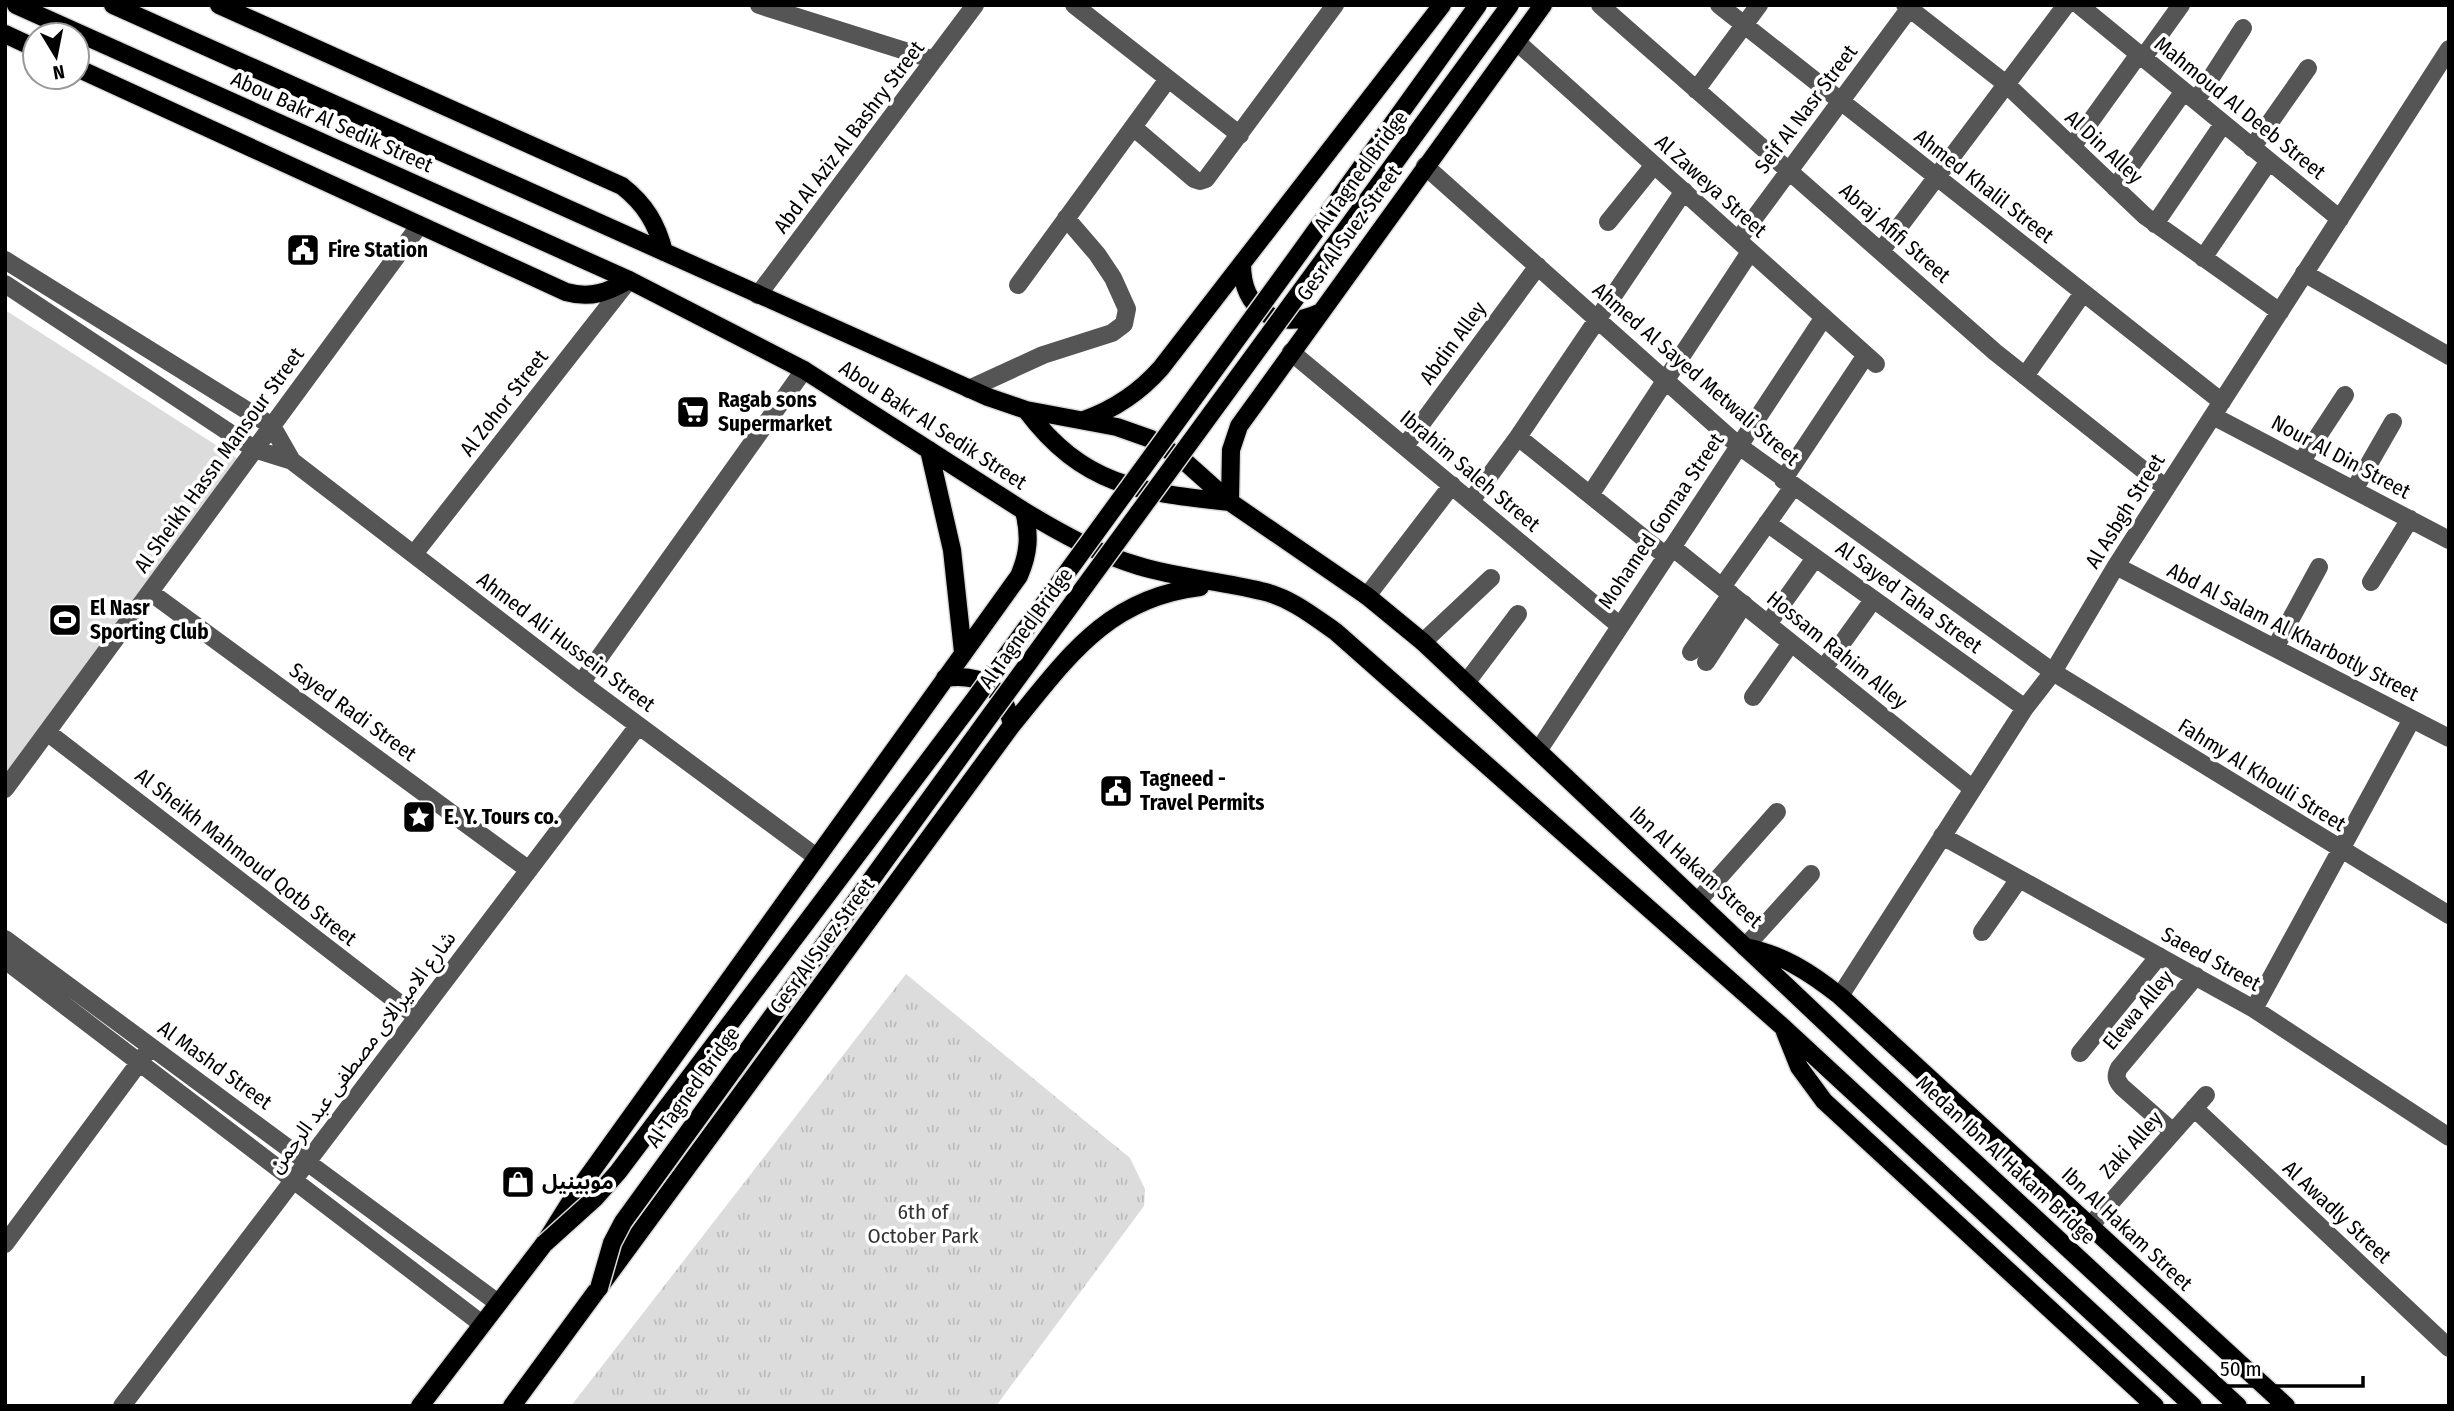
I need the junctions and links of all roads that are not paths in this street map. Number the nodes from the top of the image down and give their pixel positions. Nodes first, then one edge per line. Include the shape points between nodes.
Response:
1 (16, 5) edge
2 (113, 5) edge
3 (219, 5) edge
4 (759, 5) edge
5 (975, 5) edge
6 (1074, 5) edge
7 (1335, 5) edge
8 (1442, 5) edge
9 (1478, 5) edge
10 (1510, 5) edge
11 (1544, 5) edge
12 (1600, 5) edge
13 (1719, 5) edge
14 (1759, 5) edge
15 (2066, 5) edge
16 (2079, 5) edge
17 (2181, 5) edge
18 (1909, 6) edge
19 (786, 9) edge
20 (1744, 25) junction
21 (2243, 29) dead end
22 (5, 34) edge
23 (21, 41) edge
24 (1517, 42) junction
25 (2449, 48) edge
26 (2141, 56) junction
27 (934, 60) junction
28 (2308, 68) dead end
29 (91, 74) edge
30 (1168, 79) junction
31 (2006, 84) junction
32 (1696, 90) junction
33 (2190, 96) junction
34 (1841, 101) junction
35 (2223, 124) junction
36 (1133, 127) junction
37 (1240, 135) junction
38 (2072, 147) junction
39 (2252, 148) junction
40 (2269, 161) junction
41 (1654, 165) junction
42 (1425, 166) junction
43 (1789, 170) junction
44 (1936, 177) junction
45 (2115, 188) junction
46 (1684, 191) junction
47 (1066, 218) junction
48 (2340, 219) junction
49 (1608, 222) dead end
50 (2155, 224) junction
51 (419, 226) junction
52 (1744, 246) junction
53 (1881, 251) junction
54 (664, 252) junction
55 (2203, 258) junction
56 (5, 260) edge
57 (1242, 264) junction
58 (1538, 266) junction
59 (2304, 273) junction
60 (629, 280) junction
61 (5, 284) edge
62 (1018, 285) dead end
63 (2083, 293) junction
64 (758, 295) junction
65 (2280, 312) junction
66 (1319, 313) junction
67 (1824, 317) junction
68 (1597, 320) junction
69 (1291, 352) junction
70 (2449, 356) edge
71 (804, 370) junction
72 (2025, 376) junction
73 (1665, 381) junction
74 (969, 389) junction
75 (2345, 395) dead end
76 (2217, 409) junction
77 (1026, 410) junction
78 (1082, 421) junction
79 (2393, 422) dead end
80 (272, 426) junction
81 (1518, 437) junction
82 (1405, 446) junction
83 (1738, 446) junction
84 (254, 449) junction
85 (929, 450) junction
86 (292, 461) junction
87 (2301, 462) junction
88 (1788, 484) junction
89 (1452, 485) junction
90 (2166, 488) junction
91 (2354, 490) junction
92 (1590, 495) junction
93 (1471, 501) junction
94 (1230, 502) junction
95 (1024, 510) junction
96 (2410, 519) junction
97 (1767, 523) junction
98 (2449, 540) edge
99 (1669, 551) junction
100 (414, 554) junction
101 (1815, 558) junction
102 (2116, 566) junction
103 (2319, 567) dead end
104 (1490, 578) dead end
105 (2371, 582) dead end
106 (1221, 584) junction
107 (150, 592) junction
108 (1732, 595) junction
109 (1367, 596) junction
110 (1873, 600) junction
111 (1518, 614) dead end
112 (1768, 624) junction
113 (1619, 625) junction
114 (1423, 642) junction
115 (1791, 643) junction
116 (2275, 648) junction
117 (963, 652) junction
118 (1690, 652) dead end
119 (1706, 662) dead end
120 (1824, 668) junction
121 (2053, 672) junction
122 (944, 678) junction
123 (581, 683) junction
124 (1466, 683) junction
125 (1753, 697) dead end
126 (2025, 708) junction
127 (2413, 719) junction
128 (1012, 725) junction
129 (638, 726) junction
130 (47, 732) junction
131 (2449, 738) edge
132 (1538, 751) junction
133 (5, 789) edge
134 (1973, 789) junction
135 (1777, 812) dead end
136 (1942, 836) junction
137 (2341, 851) junction
138 (815, 856) junction
139 (529, 870) junction
140 (1811, 874) dead end
141 (2020, 879) junction
142 (1698, 902) junction
143 (2449, 915) edge
144 (1982, 932) dead end
145 (5, 939) edge
146 (1745, 947) junction
147 (2159, 956) junction
148 (5, 960) edge
149 (2196, 976) junction
150 (1840, 996) junction
151 (2255, 1009) junction
152 (417, 1017) junction
153 (1784, 1028) junction
154 (151, 1047) junction
155 (2080, 1053) dead end
156 (140, 1061) junction
157 (2206, 1095) dead end
158 (2194, 1108) junction
159 (2173, 1132) junction
160 (2449, 1137) edge
161 (307, 1162) junction
162 (293, 1180) junction
163 (2090, 1226) junction
164 (5, 1244) edge
165 (544, 1244) junction
166 (599, 1288) junction
167 (498, 1303) junction
168 (482, 1324) junction
169 (2449, 1348) edge
170 (2149, 1404) edge
171 (122, 1406) edge
172 (420, 1406) edge
173 (512, 1406) edge
174 (2193, 1406) edge
175 (2238, 1406) edge
176 (2286, 1406) edge

1 - 60 main road, Abou Bakr Al Sedik Street
2 - 54 main road, Abou Bakr Al Sedik Street
3 - 54 main road via 622,186 646,209
4 - 19 street
5 - 27 street, Abd Al Aziz Al Bashry Street
6 - 30 street
7 - 37 street
8 - 57 main road
9 - 165 main road, Al Tagned Bridge, bridge via 982,689 643,1139 595,1198
10 - 166 main road, Al Tagned Bridge, bridge via 623,1222
11 - 24 main road, Gesr Al Suez Street
12 - 32 street, Abraj Afifi Street
13 - 20 street, Ahmed Khalil Street
14 - 20 street
15 - 31 street
16 - 26 street, Mahmoud Al Deeb Street
17 - 26 street
18 - 31 street, Al Din Alley
18 - 34 street, Seif Al Nasr Street
19 - 27 street
20 - 32 street
20 - 34 street, Ahmed Khalil Street
21 - 33 street
22 - 23 main road
24 - 41 street, Al Zaweya Street
24 - 42 main road, Gesr Al Suez Street
25 - 48 street, Al Asbgh Street
26 - 33 street, Mahmoud Al Deeb Street
26 - 38 street
27 - 64 street, Abd Al Aziz Al Bashry Street
28 - 39 street
29 - 51 main road
30 - 36 street
30 - 37 street
31 - 38 street, Al Din Alley
31 - 44 street
32 - 43 street, Abraj Afifi Street
33 - 35 street, Mahmoud Al Deeb Street
33 - 45 street
34 - 43 street, Seif Al Nasr Street
34 - 44 street, Ahmed Khalil Street
35 - 39 street, Mahmoud Al Deeb Street
35 - 50 street
36 - 37 street via 1200,181 1209,177
36 - 47 street
38 - 45 street, Al Din Alley
39 - 40 street, Mahmoud Al Deeb Street
40 - 48 street, Mahmoud Al Deeb Street
40 - 55 street
41 - 46 street, Al Zaweya Street
41 - 49 street
42 - 58 street, Ahmed Al Sayed Metwali Street
42 - 66 main road, Gesr Al Suez Street
43 - 52 street, Seif Al Nasr Street
43 - 53 street, Abraj Afifi Street
44 - 53 street
44 - 63 street, Ahmed Khalil Street
45 - 50 street, Al Din Alley
46 - 52 street, Al Zaweya Street
46 - 68 street
47 - 62 street
47 - 74 street via 1113,278 1126,309 1124,324 1112,333 1030,360
48 - 59 street, Al Asbgh Street
50 - 55 street, Al Din Alley
51 - 60 main road via 577,295 601,294
51 - 80 street, Al Sheikh Hassn Mansour Street
52 - 67 street, Al Zaweya Street
52 - 73 street, Seif Al Nasr Street
53 - 72 street, Abraj Afifi Street
54 - 64 main road, Abou Bakr Al Sedik Street
55 - 65 street, Al Din Alley
56 - 80 street, Ahmed Ali Hussein Street
57 - 66 main road via 1248,295 1271,317 1304,320
57 - 78 main road via 1148,383 1118,406
58 - 68 street, Ahmed Al Sayed Metwali Street
58 - 82 street, Abdin Alley
59 - 65 street, Al Asbgh Street
59 - 70 street
60 - 71 main road, Abou Bakr Al Sedik Street
60 - 100 street, Al Zohor Street
61 - 84 street, Ahmed Ali Hussein Street
63 - 72 street
63 - 76 street, Ahmed Khalil Street
64 - 74 main road, Abou Bakr Al Sedik Street
65 - 76 street, Al Asbgh Street
66 - 69 main road, Gesr Al Suez Street
67 - 83 street, Mohamed Gomaa Street
67 - 88 street, Al Zaweya Street via 1871,360
68 - 73 street, Ahmed Al Sayed Metwali Street
68 - 81 street
69 - 82 street, Ibrahim Saleh Street
69 - 94 main road, Gesr Al Suez Street via 1239,426 1231,450
71 - 85 main road, Abou Bakr Al Sedik Street
71 - 123 street
72 - 90 street, Abraj Afifi Street
73 - 83 street, Ahmed Al Sayed Metwali Street
73 - 92 street, Seif Al Nasr Street
74 - 77 main road, Abou Bakr Al Sedik Street
75 - 87 street
76 - 87 street, Nour Al Din Street
76 - 90 street, Al Asbgh Street
77 - 78 main road, Abou Bakr Al Sedik Street
77 - 94 main road via 1067,454 1118,483 1157,494
78 - 94 main road, Abou Bakr Al Sedik Street via 1117,427 1159,444
79 - 91 street
80 - 84 street, Al Sheikh Hassn Mansour Street
80 - 86 street, Ahmed Ali Hussein Street
81 - 92 street, Hossam Rahim Alley
81 - 93 street
82 - 89 street, Ibrahim Saleh Street
83 - 88 street, Ahmed Al Sayed Metwali Street
83 - 99 street, Mohamed Gomaa Street
84 - 86 street, Ahmed Ali Hussein Street
84 - 107 street, Al Sheikh Hassn Mansour Street
85 - 95 main road, Abou Bakr Al Sedik Street
85 - 117 main road via 953,550
86 - 100 street, Ahmed Ali Hussein Street
87 - 91 street, Nour Al Din Street
88 - 97 street
88 - 121 street, Ahmed Al Sayed Metwali Street
89 - 93 street, Ibrahim Saleh Street
89 - 109 street
90 - 102 street, Al Asbgh Street
91 - 96 street, Nour Al Din Street
92 - 99 street, Hossam Rahim Alley
93 - 113 street, Ibrahim Saleh Street
94 - 109 main road, Ibn Al Hakam Street
95 - 106 main road, Abou Bakr Al Sedik Street via 1098,551 1148,569
95 - 117 main road via 1029,544 1026,560
96 - 98 street, Nour Al Din Street
96 - 105 street
97 - 101 street, Al Sayed Taha Street
97 - 108 street
99 - 108 street, Hossam Rahim Alley
99 - 113 street, Mohamed Gomaa Street
100 - 123 street, Ahmed Ali Hussein Street
101 - 110 street, Al Sayed Taha Street
101 - 112 street
102 - 116 street, Abd Al Salam Al Kharbotly Street
102 - 121 street, Al Asbgh Street
103 - 116 street
104 - 114 street
106 - 128 main road, Gesr Al Suez Street via 1178,589 1137,603 1100,626 1069,655
106 - 153 main road via 1263,591 1301,607 1336,632
107 - 130 street, Al Sheikh Hassn Mansour Street
107 - 139 street, Sayed Radi Street
108 - 112 street, Hossam Rahim Alley
108 - 118 street
108 - 119 street
109 - 114 main road, Ibn Al Hakam Street
110 - 120 street
110 - 126 street, Al Sayed Taha Street
111 - 124 street
112 - 115 street, Hossam Rahim Alley
113 - 132 street, Mohamed Gomaa Street
114 - 124 main road, Ibn Al Hakam Street
115 - 120 street, Hossam Rahim Alley
115 - 125 street
116 - 127 street, Abd Al Salam Al Kharbotly Street
117 - 122 main road
120 - 134 street, Hossam Rahim Alley
121 - 126 street, Al Asbgh Street
121 - 137 street, Fahmy Al Khouli Street
122 - 128 main road via 960,676 990,686 1005,703
122 - 138 main road
123 - 129 street, Ahmed Ali Hussein Street
124 - 132 main road, Ibn Al Hakam Street
126 - 134 street, Al Asbgh Street
127 - 131 street, Abd Al Salam Al Kharbotly Street
127 - 137 street
128 - 166 main road, Gesr Al Suez Street
129 - 138 street, Ahmed Ali Hussein Street
129 - 139 street, شارع الاميرالاى مصطفى عبد الرحمن
130 - 133 street, Al Sheikh Hassn Mansour Street
130 - 152 street, Al Sheikh Mahmoud Qotb Street
132 - 142 main road, Ibn Al Hakam Street
134 - 136 street, Al Asbgh Street
135 - 142 street
136 - 141 street, Saeed Street
136 - 150 street, Al Asbgh Street
137 - 143 street, Fahmy Al Khouli Street
137 - 151 street
138 - 165 main road
139 - 152 street, شارع الاميرالاى مصطفى عبد الرحمن
140 - 146 street
141 - 144 street
141 - 147 street, Saeed Street
142 - 146 main road, Ibn Al Hakam Street
145 - 154 street, Al Mashd Street
146 - 150 main road, Ibn Al Hakam Street via 1792,963
146 - 175 main road, Medan Ibn Al Hakam Bridge
147 - 149 street, Saeed Street
147 - 155 street
148 - 156 street, Al Mashd Street
149 - 151 street, Saeed Street
149 - 159 street, Elewa Alley via 2116,1074 2117,1082
150 - 163 main road, Ibn Al Hakam Street
151 - 160 street, Saeed Street
152 - 161 street, شارع الاميرالاى مصطفى عبد الرحمن
153 - 170 main road via 1799,1067 1824,1101
153 - 174 main road
154 - 156 street
154 - 161 street, Al Mashd Street
156 - 162 street, Al Mashd Street
156 - 164 street
157 - 158 street, Zaki Alley
158 - 159 street, Zaki Alley
158 - 169 street, Al Awadly Street
159 - 163 street, Zaki Alley
161 - 162 street, شارع الاميرالاى مصطفى عبد الرحمن
161 - 167 street, Al Mashd Street
162 - 168 street, Al Mashd Street
162 - 171 street, شارع الاميرالاى مصطفى عبد الرحمن
163 - 176 main road, Ibn Al Hakam Street
165 - 167 main road
166 - 173 main road, Gesr Al Suez Street
167 - 168 main road
168 - 172 main road

